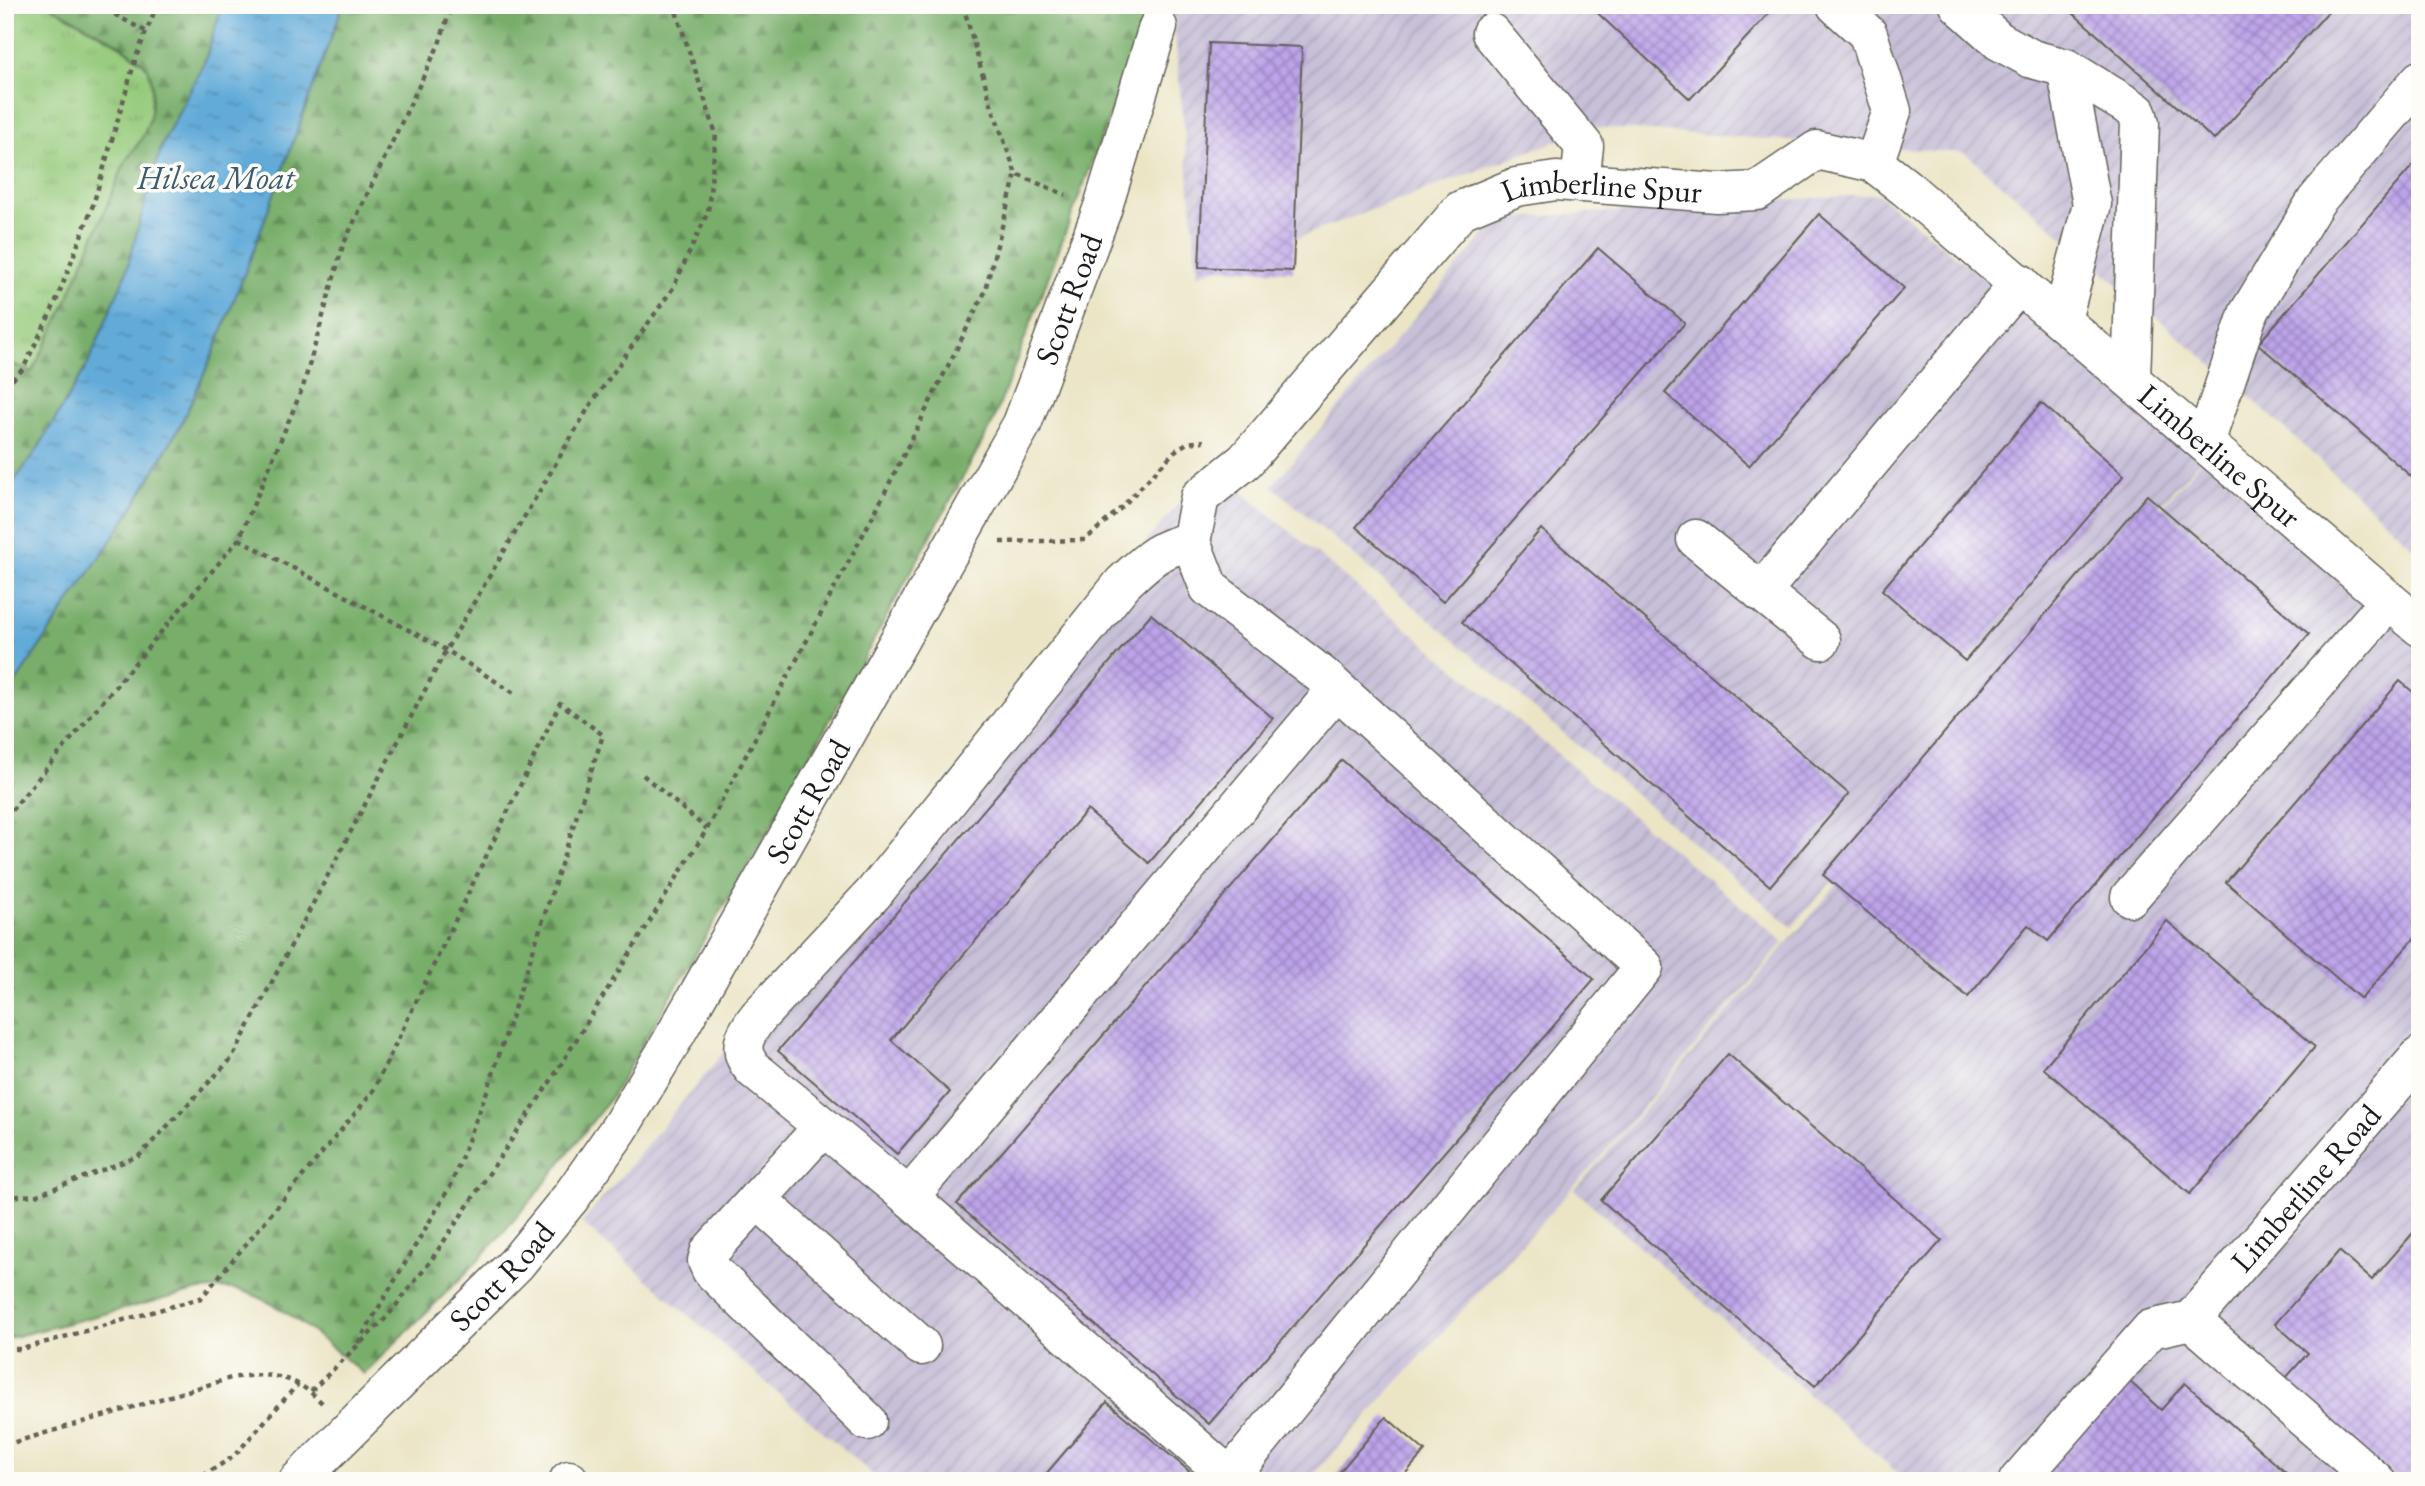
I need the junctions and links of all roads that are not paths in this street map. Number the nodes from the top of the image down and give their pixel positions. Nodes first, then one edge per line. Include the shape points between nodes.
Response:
1 (1836, 5) edge
2 (1959, 5) edge
3 (1158, 27) dead end
4 (1491, 33) dead end
5 (2066, 68) junction
6 (2420, 80) edge
7 (1874, 163) junction
8 (1580, 183) junction
9 (2020, 283) junction
10 (2062, 320) junction
11 (2131, 379) junction
12 (2205, 443) junction
13 (1696, 539) dead end
14 (1191, 542) junction
15 (1761, 592) junction
16 (2389, 601) junction
17 (2420, 627) edge
18 (1821, 640) dead end
19 (1338, 689) junction
20 (2130, 897) dead end
21 (2412, 1081) edge
22 (823, 1127) junction
23 (909, 1197) junction
24 (757, 1199) junction
25 (2191, 1320) junction
26 (921, 1346) dead end
27 (867, 1421) dead end
28 (298, 1481) edge
29 (2018, 1481) edge
30 (2376, 1481) edge

1 - 7 street via 1868,34 1892,111
2 - 5 street via 2000,41 2032,59
3 - 28 street, Scott Road via 1102,210 1022,424 727,947 571,1198 516,1264
4 - 8 street via 1584,146
5 - 10 street via 2092,204
5 - 11 street via 2137,112 2140,123
6 - 12 street via 2316,201 2248,314
7 - 8 street, Limberline Spur via 1817,150 1757,191
7 - 9 street, Limberline Spur
8 - 14 street, Limberline Spur via 1516,187 1461,210 1245,461 1200,497
9 - 10 street, Limberline Spur
9 - 15 street
10 - 11 street, Limberline Spur
11 - 12 street, Limberline Spur
12 - 16 street, Limberline Spur
13 - 15 street
14 - 19 street via 1209,588
14 - 22 street via 1156,552 1124,583 873,894 744,1037 746,1061
15 - 18 street
16 - 17 street, Limberline Spur
16 - 20 street
19 - 23 street
19 - 23 street via 1644,967 1230,1477
21 - 25 street, Limberline Road
22 - 23 street
22 - 24 street
24 - 26 street
24 - 27 street via 710,1251 708,1266
25 - 29 street via 2151,1329
25 - 30 street

